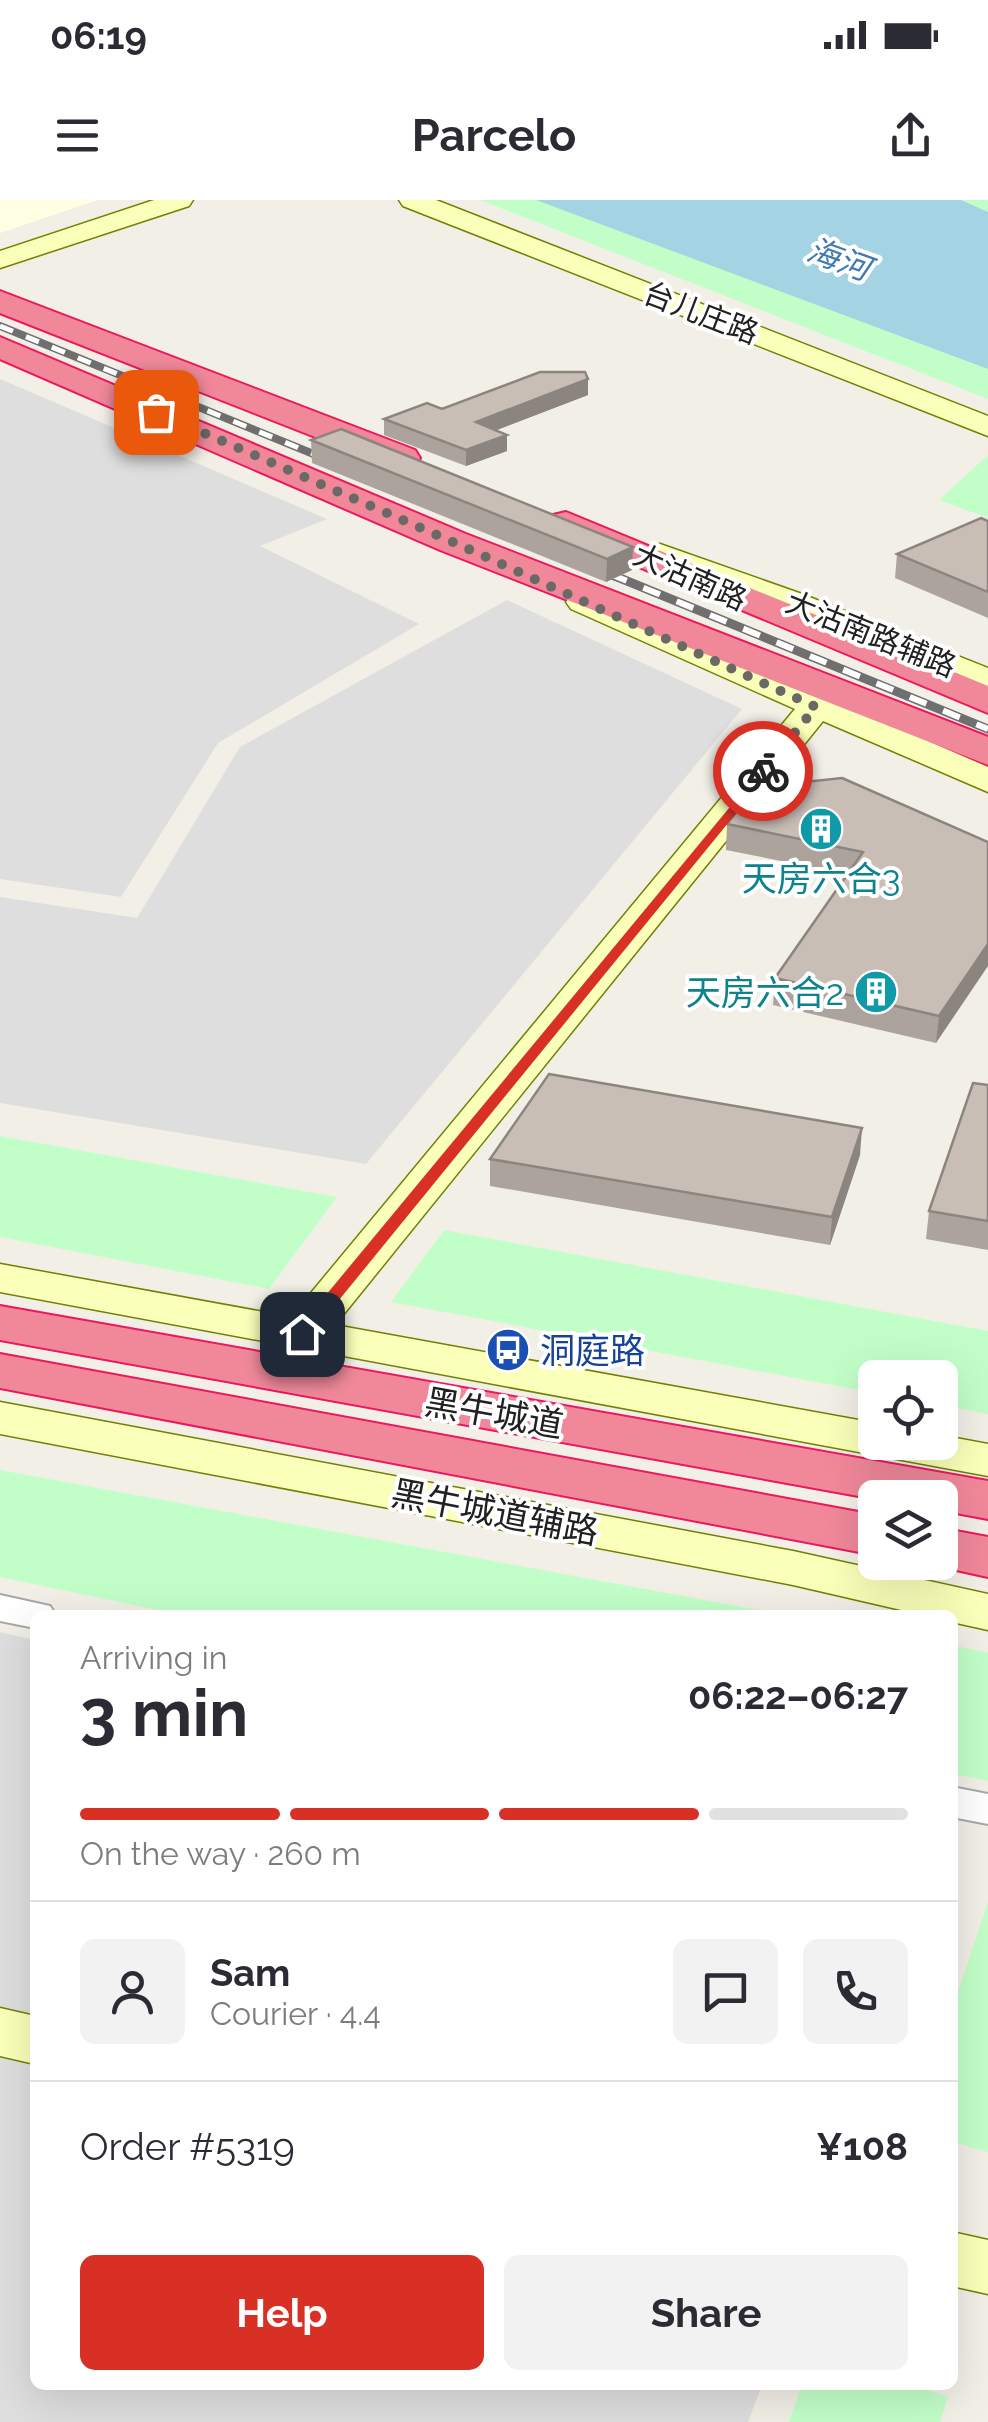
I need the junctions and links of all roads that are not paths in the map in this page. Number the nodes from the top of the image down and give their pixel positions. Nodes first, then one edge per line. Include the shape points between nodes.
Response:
1 (144, 200) edge
2 (180, 200) edge
3 (412, 200) edge
4 (444, 200) edge
5 (0, 247) edge
6 (0, 260) edge
7 (0, 301) edge
8 (0, 347) edge
9 (988, 414) edge
10 (988, 427) edge
11 (437, 472) edge
12 (536, 510) joint
13 (453, 542) junction
14 (988, 681) edge
15 (988, 701) edge
16 (816, 707) junction
17 (988, 752) edge
18 (988, 781) edge
19 (0, 1278) edge
20 (0, 1324) edge
21 (302, 1334) junction
22 (0, 1371) edge
23 (0, 1418) edge
24 (858, 1436) edge
25 (958, 1454) edge
26 (988, 1460) edge
27 (647, 1466) junction
28 (988, 1500) edge
29 (858, 1531) edge
30 (988, 1557) edge
31 (958, 1565) edge
32 (858, 1567) edge
33 (958, 1579) edge
34 (943, 1580) edge
35 (988, 1587) edge
36 (0, 1608) edge
37 (988, 1612) edge
38 (30, 1614) edge
39 (958, 1803) edge
40 (988, 1809) edge
41 (0, 2032) edge
42 (30, 2039) edge
43 (958, 2260) edge
44 (988, 2267) edge

1 - 5 street
2 - 6 street
3 - 10 street, 台儿庄路
4 - 9 street, 台儿庄路
7 - 11 highway
8 - 13 highway, 大沽南路
12 - 14 street, 大沽南路辅路
12 - 15 highway, 大沽南路
13 - 16 street
13 - 17 highway, 大沽南路
16 - 18 street
16 - 21 street
19 - 21 street
20 - 27 highway, 黑牛城道
21 - 24 street
22 - 27 highway, 黑牛城道
23 - 32 street, 黑牛城道辅路 via 755,1561
25 - 26 street
27 - 28 highway, 黑牛城道
27 - 29 highway, 黑牛城道
30 - 31 highway
33 - 35 street
34 - 37 street, 黑牛城道辅路
36 - 38 street
39 - 40 street
41 - 42 street
43 - 44 street

